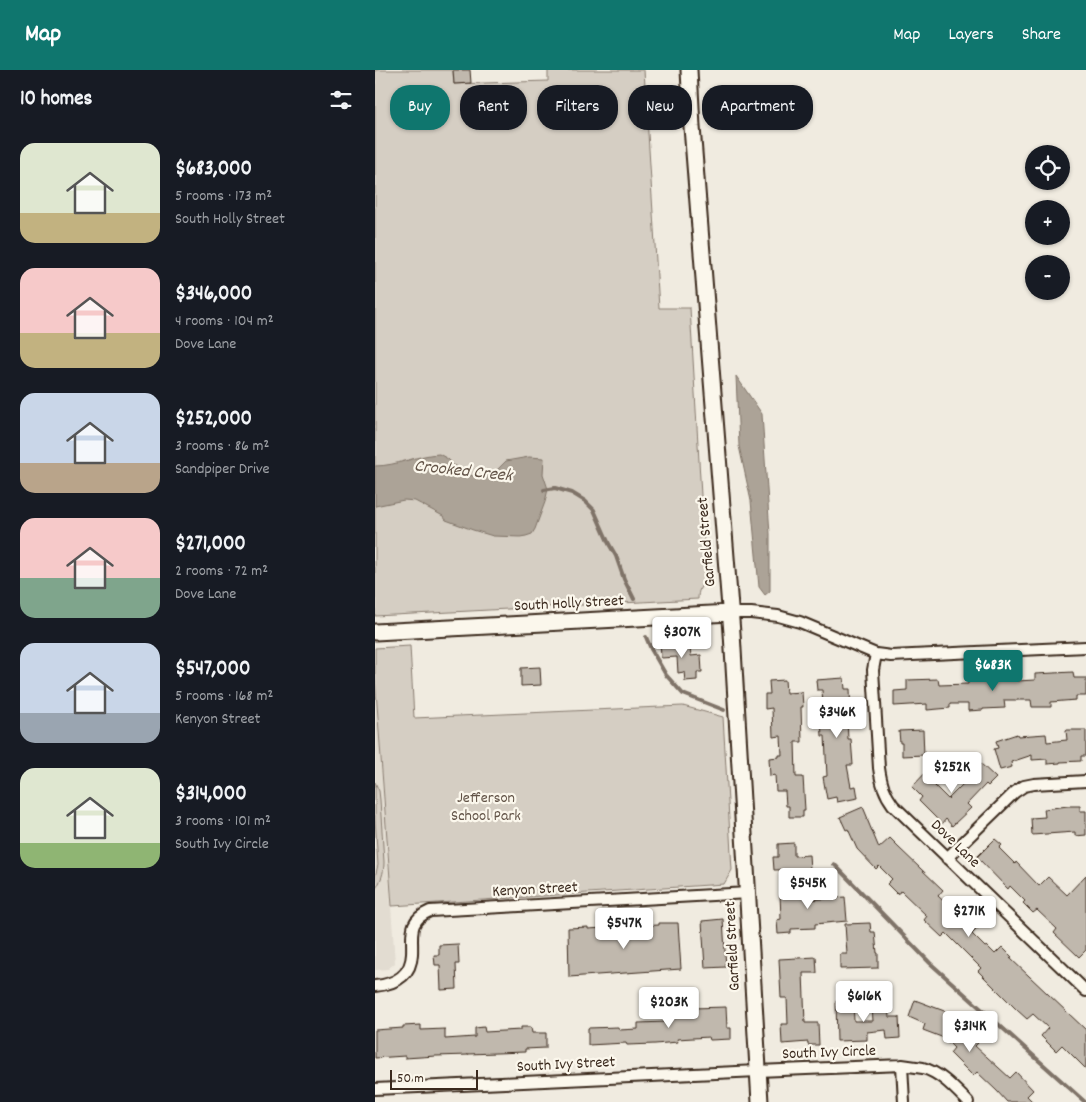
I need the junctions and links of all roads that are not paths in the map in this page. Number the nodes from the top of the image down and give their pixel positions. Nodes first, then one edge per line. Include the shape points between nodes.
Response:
1 (689, 70) edge
2 (730, 613) junction
3 (375, 632) edge
4 (1086, 647) edge
5 (876, 654) junction
6 (1086, 781) edge
7 (947, 858) junction
8 (747, 893) junction
9 (375, 986) edge
10 (1086, 991) edge
11 (902, 1065) junction
12 (758, 1071) junction
13 (375, 1089) edge
14 (760, 1102) edge
15 (904, 1102) edge
16 (968, 1102) edge

1 - 2 main road, Garfield Street
2 - 3 main road, South Holly Street
2 - 5 street, South Holly Street via 778,616 800,622
2 - 8 main road, Garfield Street
4 - 5 street, South Holly Street
5 - 7 street, Dove Lane via 873,670 879,768 884,790 893,805
6 - 7 street via 1025,786
7 - 10 street, Dove Lane
8 - 9 street, Kenyon Street via 430,911 414,924 411,960 406,972 392,983
8 - 12 main road, Garfield Street
11 - 12 street, South Ivy Circle
11 - 15 street
11 - 16 street, South Ivy Circle via 933,1072
12 - 13 street, South Ivy Street
12 - 14 main road, Garfield Street

